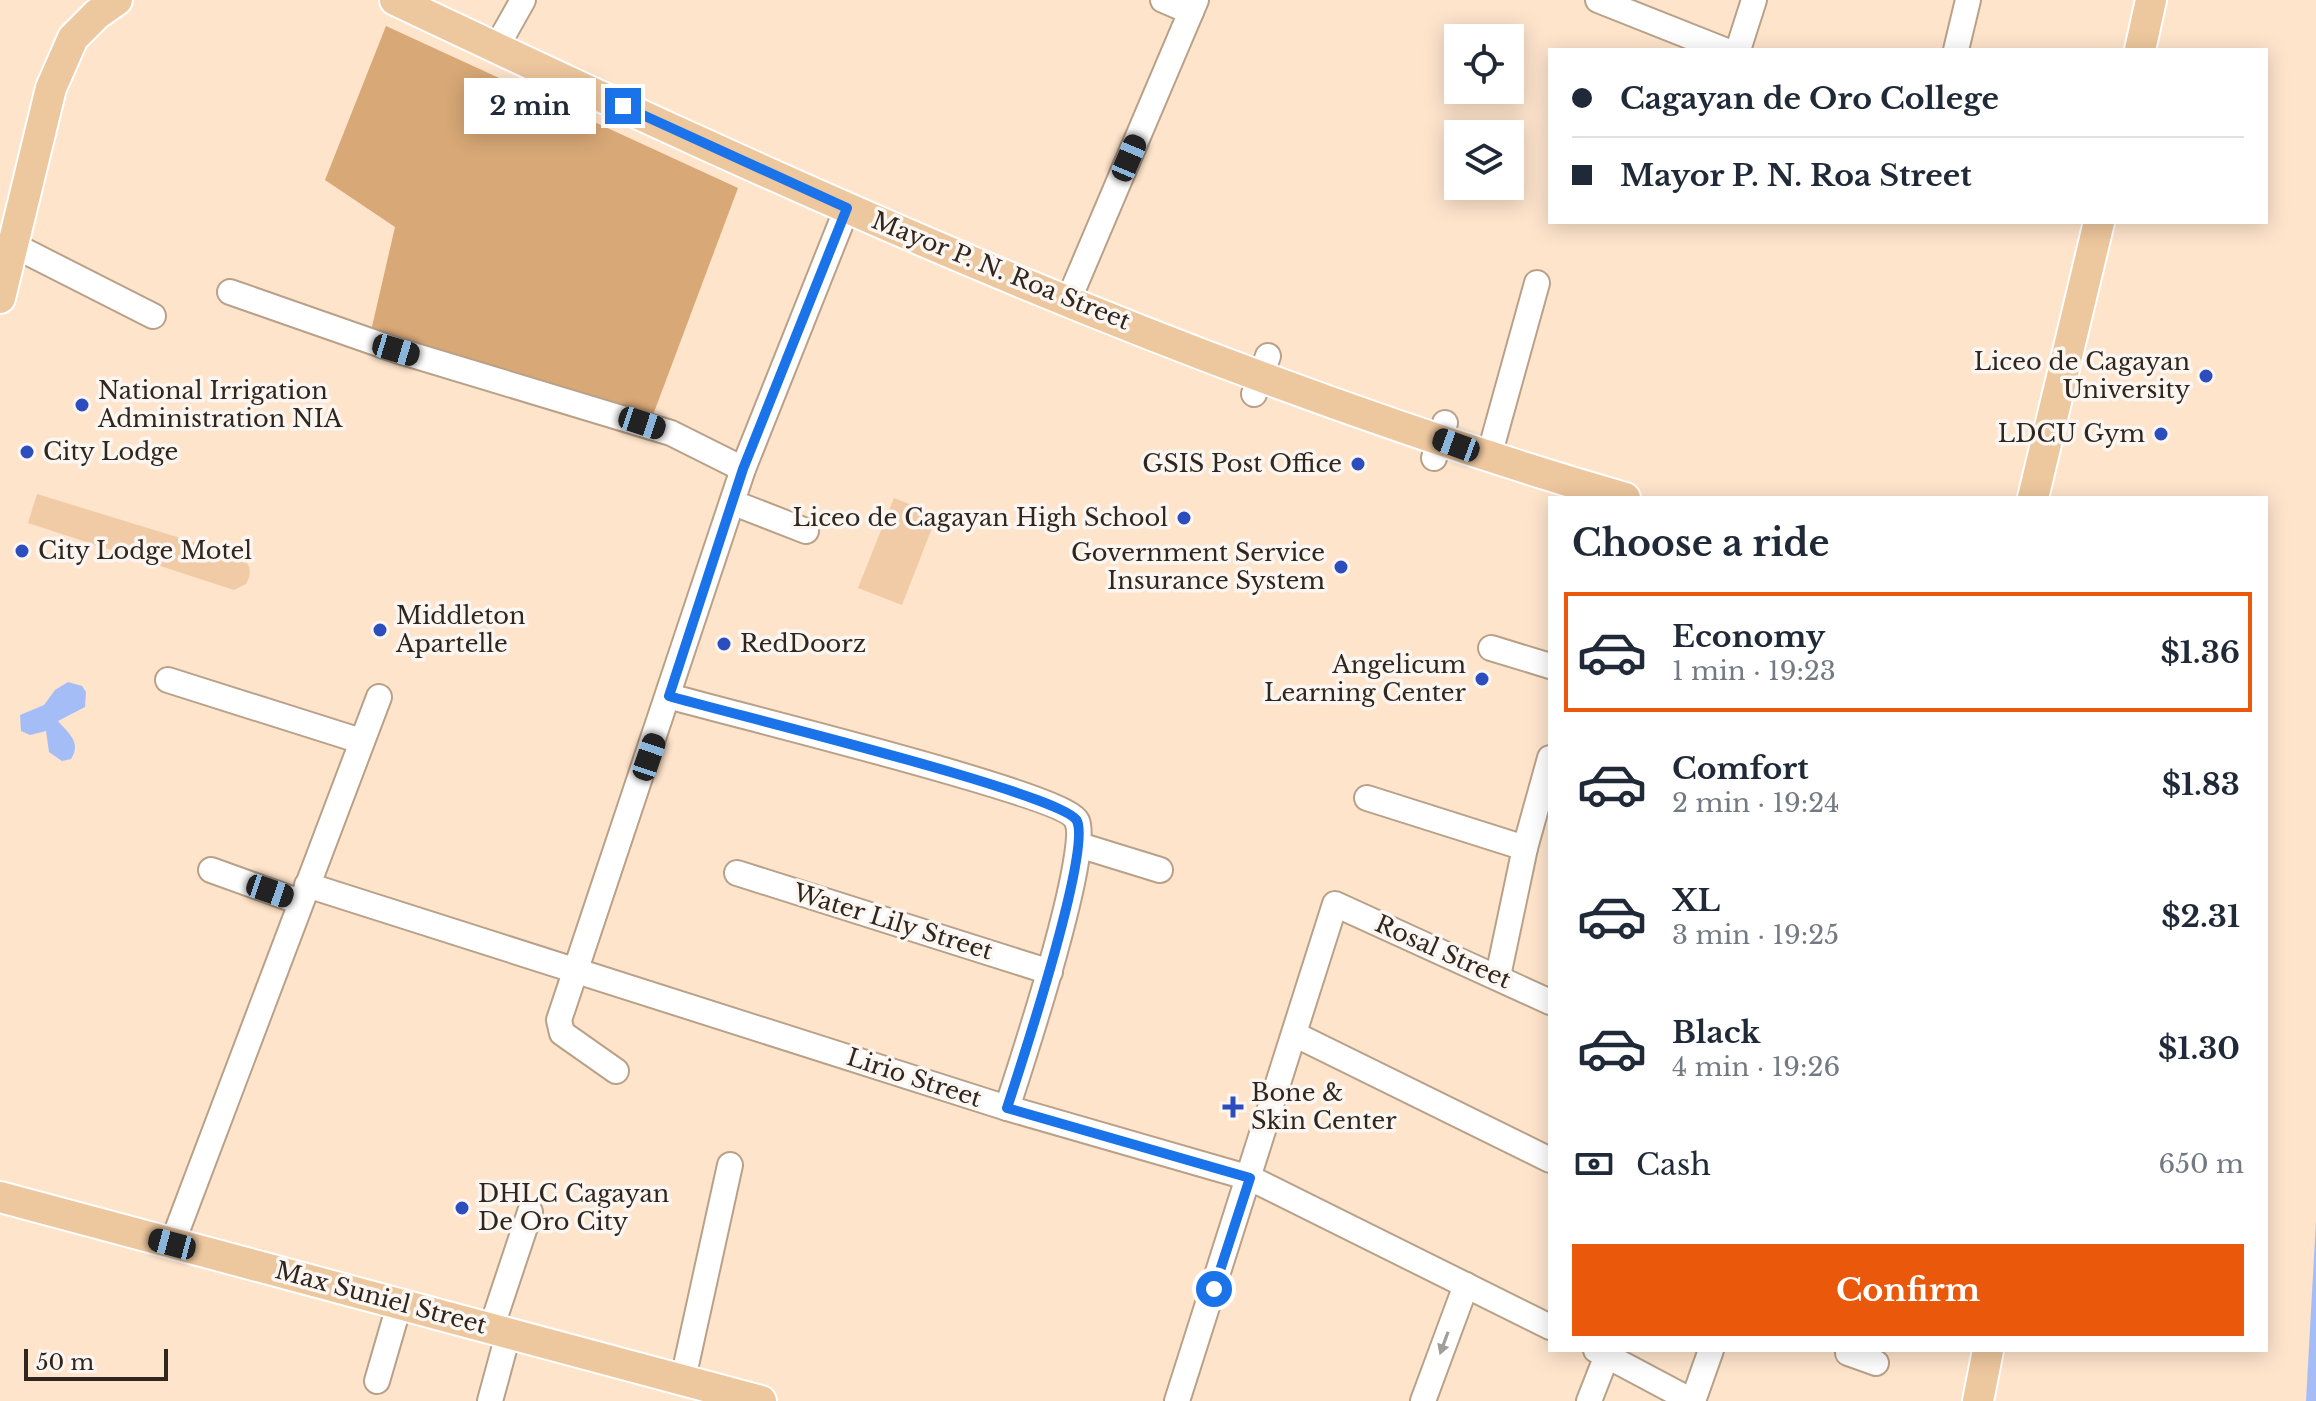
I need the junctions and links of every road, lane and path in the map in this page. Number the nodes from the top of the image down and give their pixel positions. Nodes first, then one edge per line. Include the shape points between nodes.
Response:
1 (117, 0) edge
2 (395, 0) edge
3 (523, 0) edge
4 (1163, 0) edge
5 (1598, 0) edge
6 (1754, 0) edge
7 (1968, 0) edge
8 (2151, 0) edge
9 (1194, 6) edge
10 (496, 48) junction
11 (1719, 48) edge
12 (1739, 48) edge
13 (1956, 48) edge
14 (2140, 48) edge
15 (847, 208) junction
16 (2099, 224) edge
17 (15, 246) junction
18 (1537, 283) dead end
19 (230, 292) dead end
20 (0, 298) edge
21 (1069, 299) junction
22 (153, 316) dead end
23 (1489, 456) junction
24 (743, 469) junction
25 (1617, 492) edge
26 (2033, 496) edge
27 (734, 503) junction
28 (806, 531) dead end
29 (1491, 648) dead end
30 (1548, 665) edge
31 (168, 680) dead end
32 (669, 696) junction
33 (379, 697) dead end
34 (361, 741) junction
35 (1548, 765) edge
36 (1367, 798) dead end
37 (1079, 845) junction
38 (1525, 848) junction
39 (211, 870) dead end
40 (1160, 870) dead end
41 (737, 873) dead end
42 (303, 893) junction
43 (578, 970) junction
44 (1050, 972) junction
45 (1498, 976) junction
46 (1548, 1001) edge
47 (1294, 1034) junction
48 (616, 1071) dead end
49 (1007, 1108) junction
50 (1548, 1159) edge
51 (730, 1165) dead end
52 (1250, 1178) junction
53 (0, 1197) edge
54 (530, 1212) dead end
55 (172, 1244) junction
56 (1466, 1285) junction
57 (400, 1302) junction
58 (1548, 1326) edge
59 (500, 1329) junction
60 (1710, 1352) edge
61 (1848, 1352) edge
62 (1988, 1352) edge
63 (1601, 1353) edge
64 (1876, 1363) dead end
65 (683, 1379) junction
66 (377, 1381) dead end
67 (490, 1401) edge
68 (761, 1401) edge
69 (1177, 1401) edge
70 (1423, 1401) edge
71 (1589, 1401) edge
72 (1692, 1401) edge
73 (1978, 1401) edge

1 - 17 main road via 83,27 63,55
2 - 10 main road, Mayor P. N. Roa Street
3 - 10 street
4 - 9 street
5 - 11 street
6 - 12 street
7 - 13 street
8 - 14 main road
9 - 21 street
10 - 15 main road, Mayor P. N. Roa Street
15 - 21 main road, Mayor P. N. Roa Street
15 - 24 street
16 - 26 main road
17 - 20 main road
17 - 22 street
18 - 23 street
19 - 24 street via 396,350 671,433
21 - 23 main road, Mayor P. N. Roa Street
23 - 25 main road, Mayor P. N. Roa Street
24 - 27 street
27 - 28 street
27 - 32 street
29 - 30 street
31 - 34 street
32 - 37 street via 1035,796 1068,810 1078,822
32 - 43 street
33 - 34 street
34 - 42 street
35 - 38 street
36 - 38 street
37 - 40 street
37 - 44 street
38 - 45 street
39 - 42 street, Lirio Street
41 - 44 street, Water Lily Street
42 - 43 street, Lirio Street
42 - 55 street
43 - 48 street via 559,1027
43 - 49 street, Lirio Street
44 - 49 street
45 - 46 street, Rosal Street
45 - 47 street, Rosal Street via 1335,904
47 - 50 street
47 - 52 street
49 - 52 street, Lirio Street
51 - 65 street
52 - 56 street, Lirio Street
52 - 69 street
53 - 55 main road, Max Suniel Street
54 - 59 street
55 - 57 main road, Max Suniel Street
56 - 58 street, Lirio Street
56 -> 70 street
57 - 59 main road, Max Suniel Street
57 - 66 street
59 - 65 main road, Max Suniel Street
59 - 67 street
60 - 72 street
61 - 64 street
62 - 73 main road
63 - 71 street
63 - 72 street
65 - 68 main road, Max Suniel Street

